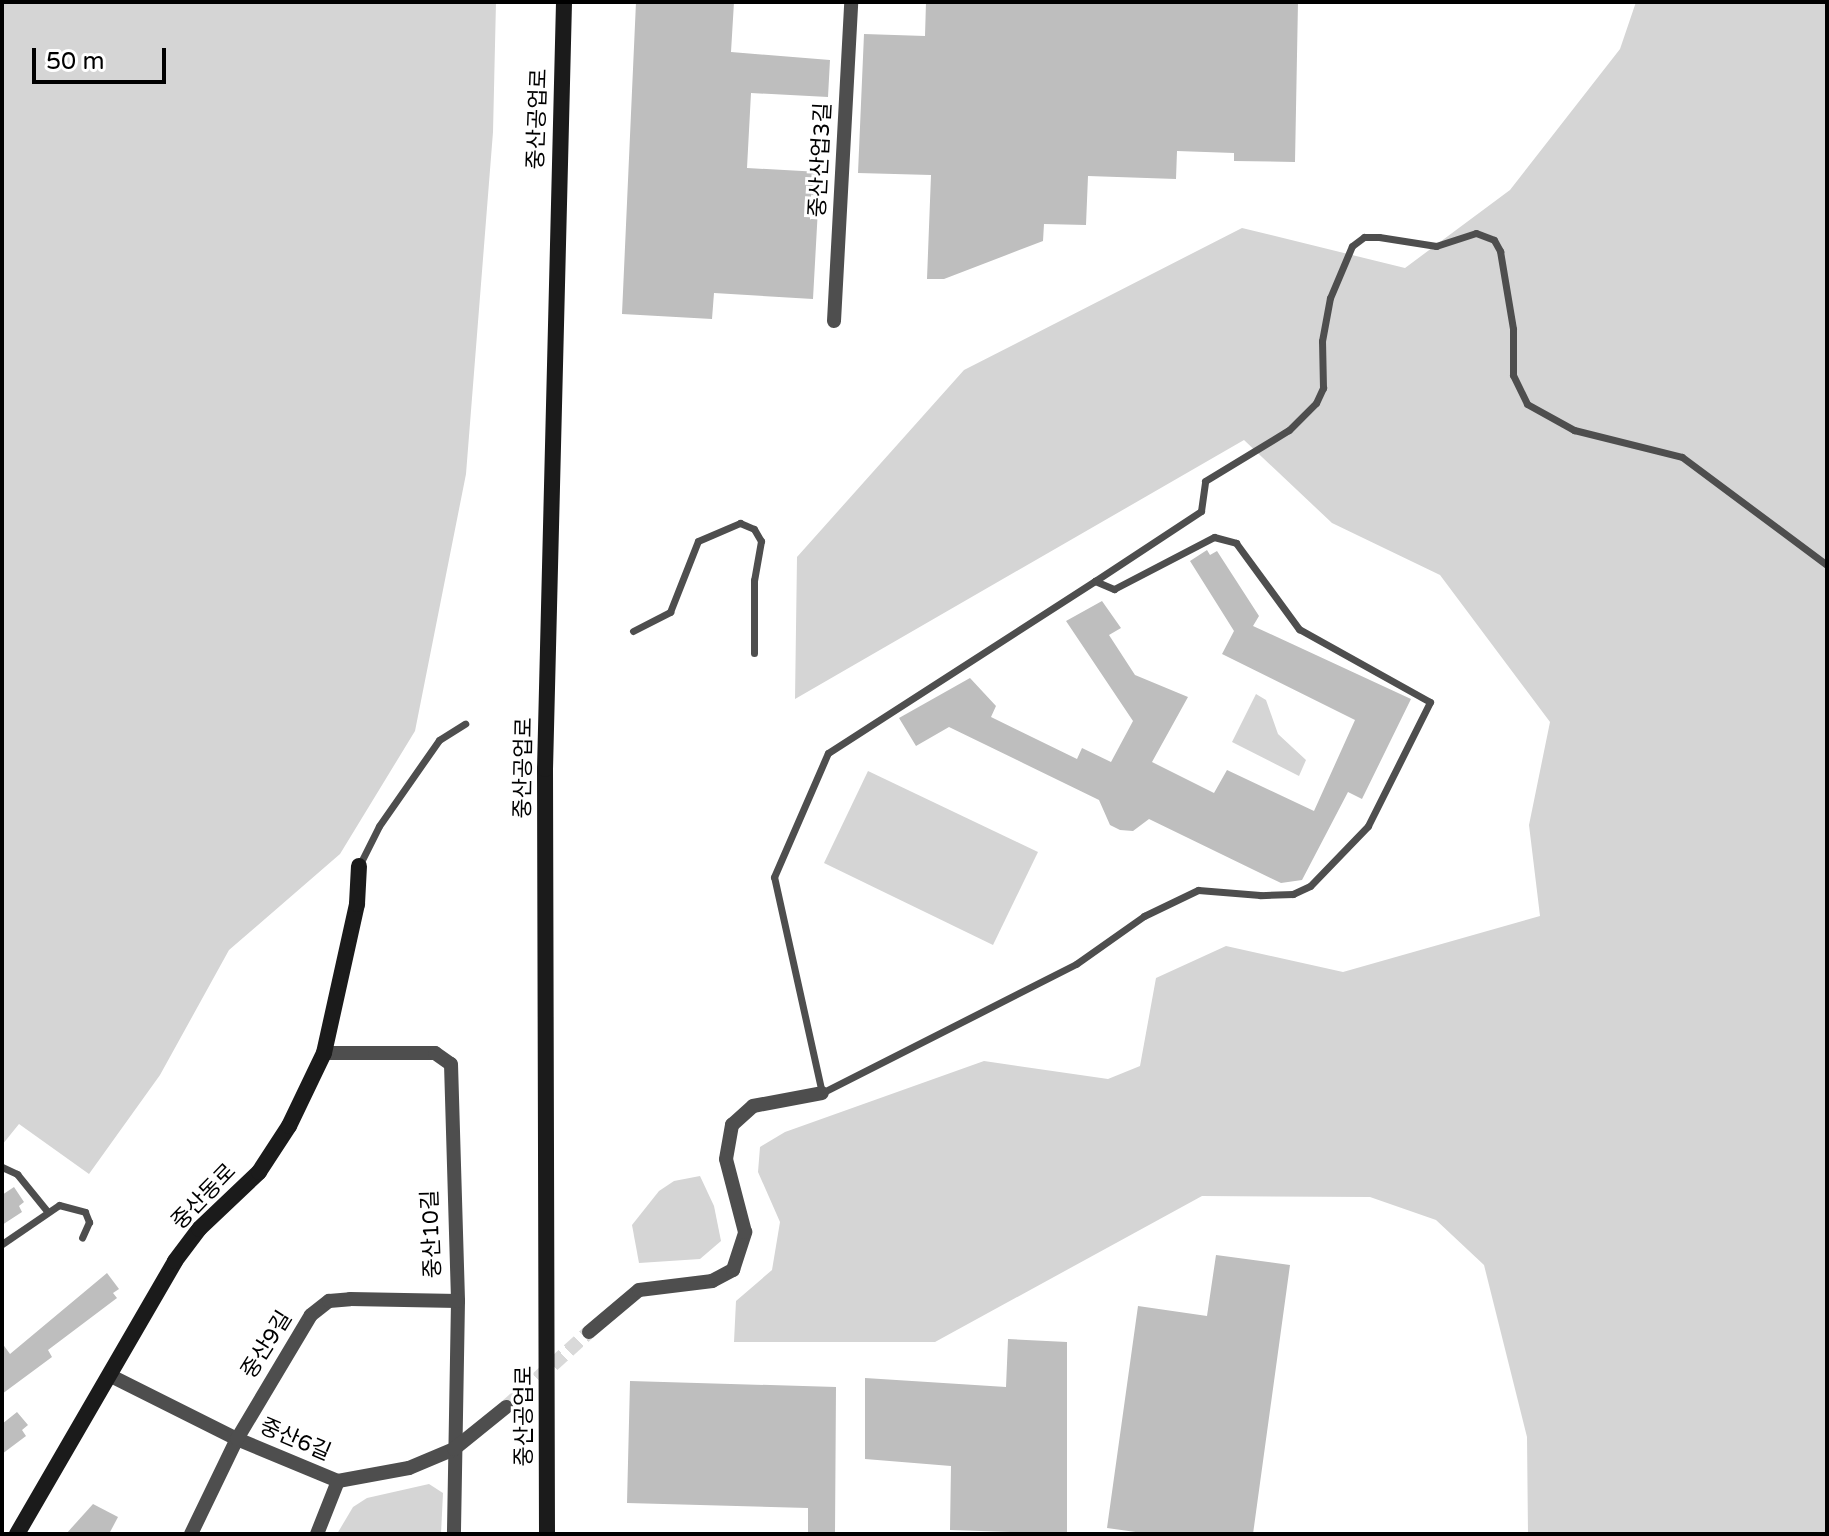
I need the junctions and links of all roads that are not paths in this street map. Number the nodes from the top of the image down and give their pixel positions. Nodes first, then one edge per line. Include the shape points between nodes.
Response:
1 (564, 2) edge
2 (851, 2) edge
3 (834, 321) dead end
4 (1827, 565) edge
5 (1095, 581) junction
6 (633, 631) dead end
7 (754, 653) dead end
8 (465, 724) dead end
9 (359, 866) joint
10 (324, 1053) junction
11 (822, 1093) junction
12 (2, 1167) edge
13 (47, 1211) junction
14 (82, 1238) dead end
15 (2, 1244) edge
16 (458, 1301) junction
17 (589, 1332) tunnel mouth
18 (109, 1375) junction
19 (506, 1407) tunnel mouth
20 (237, 1439) junction
21 (454, 1449) junction
22 (338, 1481) junction
23 (17, 1534) edge
24 (191, 1534) edge
25 (317, 1534) edge
26 (454, 1534) edge
27 (547, 1534) edge

1 - 27 street, 중산공업로 via 545,769
2 - 3 street, 중산산업3길
4 - 5 lane via 1682,457 1574,430 1527,404 1513,375 1513,329 1500,251 1494,240 1476,233 1436,246 1364,237 1352,246 1330,298 1322,341 1323,388 1316,403 1289,430 1205,481 1201,511
5 - 11 lane via 1022,624 823,761 774,877
5 - 11 lane via 1114,589 1199,542 1226,537 1299,629 1426,696 1430,710 1368,826 1310,886 1293,894 1198,890 1144,916 1076,964
6 - 7 lane via 670,612 698,541 740,523 754,529 761,541 754,580
8 - 9 lane via 439,740 379,826
9 - 10 street, 중산동로 via 357,904
10 - 16 street, 중산10길 via 435,1053 451,1064
10 - 18 street, 중산동로 via 289,1126 259,1172 199,1229
11 - 17 street via 753,1106 732,1125 726,1159 745,1232 733,1270 712,1281 639,1290
12 - 13 lane via 26,1183
13 - 14 lane via 73,1204 85,1212 89,1222
13 - 15 lane
16 - 20 street, 중산9길 via 329,1301 311,1315
16 - 21 street, 중산10길
18 - 20 street, 중산6길
18 - 23 street, 중산동로
19 - 21 street, 중산6길
20 - 22 street, 중산6길
20 - 24 street, 중산9길
21 - 22 street, 중산6길 via 409,1468
21 - 26 street, 중산10길
22 - 25 street

